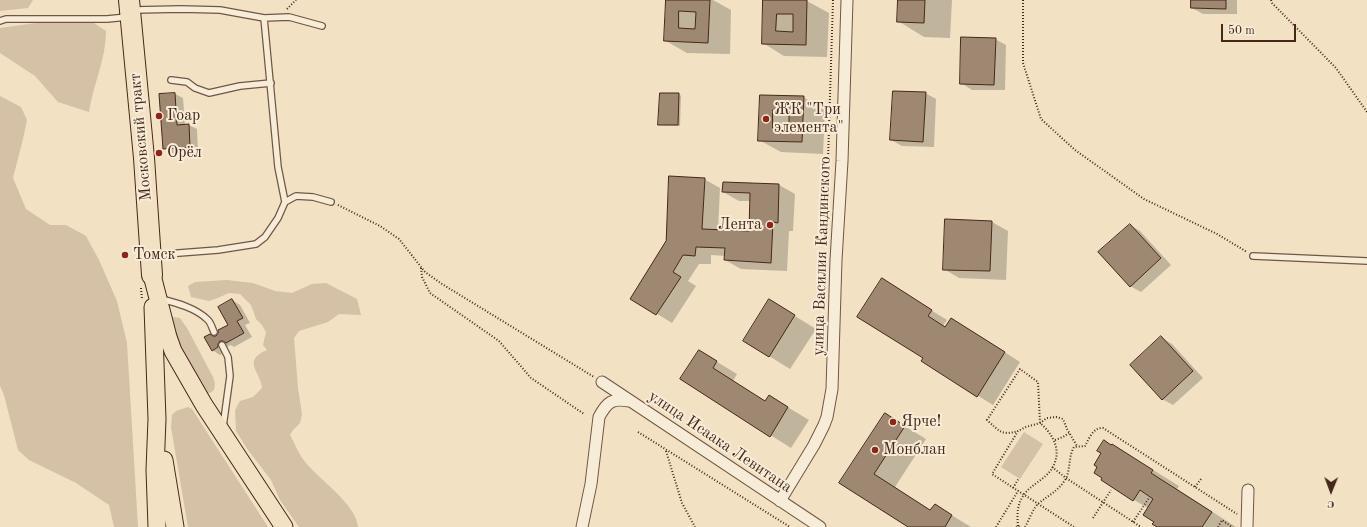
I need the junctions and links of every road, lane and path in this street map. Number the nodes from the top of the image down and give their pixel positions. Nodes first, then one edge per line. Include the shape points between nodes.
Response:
1 (833, 0) edge
2 (847, 0) edge
3 (1023, 0) edge
4 (1271, 0) edge
5 (130, 9) edge
6 (264, 18) junction
7 (0, 21) edge
8 (322, 26) dead end
9 (171, 80) dead end
10 (271, 83) junction
11 (1367, 112) edge
12 (828, 160) dead end
13 (285, 202) junction
14 (331, 202) joint
15 (150, 255) junction
16 (1253, 256) joint
17 (1367, 261) edge
18 (421, 267) junction
19 (152, 275) junction
20 (158, 298) junction
21 (214, 332) dead end
22 (222, 345) dead end
23 (602, 382) joint
24 (630, 401) junction
25 (584, 414) dead end
26 (157, 419) junction
27 (1040, 423) junction
28 (1018, 431) junction
29 (638, 432) dead end
30 (222, 433) junction
31 (1069, 433) junction
32 (1055, 440) junction
33 (1077, 446) junction
34 (666, 449) junction
35 (1052, 467) junction
36 (1019, 478) dead end
37 (1066, 478) junction
38 (1201, 478) dead end
39 (1195, 487) junction
40 (1013, 488) junction
41 (1110, 490) dead end
42 (1248, 490) dead end
43 (1018, 491) junction
44 (1024, 494) junction
45 (1149, 498) dead end
46 (780, 501) junction
47 (1103, 502) junction
48 (1038, 504) junction
49 (1237, 514) dead end
50 (1093, 518) dead end
51 (1133, 522) junction
52 (157, 527) edge
53 (175, 527) edge
54 (284, 527) edge
55 (582, 527) edge
56 (695, 527) edge
57 (790, 527) edge
58 (820, 527) edge
59 (996, 527) edge
60 (1018, 527) edge
61 (1025, 527) edge
62 (1074, 527) edge
63 (1141, 527) edge
64 (1218, 527) edge
65 (1232, 527) edge
66 (1247, 527) edge

1 - 12 path
2 - 46 street, улица Василия Кандинского via 832,389 824,425
3 - 16 path via 1023,63 1042,119 1075,150 1144,199 1217,234
4 - 11 path via 1336,68
5 - 6 lane via 220,10
5 - 7 lane via 107,19
5 - 15 highway, Московский тракт
6 - 8 lane via 289,17
6 - 10 lane
9 - 10 lane via 187,82 208,93
10 - 13 lane via 278,167
13 - 14 lane via 296,196 314,197
13 - 15 lane via 265,237 256,244 218,250
14 - 18 path via 380,226 399,239
15 - 19 highway, Московский тракт
16 - 17 lane
18 - 23 path via 442,284
18 - 25 path via 422,277 430,293 499,341 531,378
19 - 20 main road
19 - 26 main road
20 - 21 lane via 195,310 208,321
20 - 30 main road via 173,351
22 - 30 lane via 228,357 230,376
23 - 24 street, улица Исаака Левитана
24 - 46 street, улица Исаака Левитана
24 - 55 street via 618,399 610,402 599,417
26 - 52 main road
26 - 53 main road
27 - 28 path
27 - 28 path via 1038,382 1020,369 987,420 1002,433
27 - 31 path via 1047,418 1063,419
27 - 32 path
28 - 40 path via 992,474
29 - 34 path
30 - 54 main road
31 - 32 path
31 - 33 path
32 - 35 path via 1056,459
33 - 37 path via 1070,453
33 - 39 path via 1085,446 1094,430 1103,428
34 - 56 path via 682,503
34 - 57 path
35 - 37 path
35 - 44 path
36 - 40 path
37 - 47 path
37 - 48 path via 1058,489
38 - 39 path
39 - 49 path
40 - 43 path
41 - 47 path
42 - 66 street
43 - 44 path
43 - 59 path
44 - 48 path
44 - 60 path via 1017,512
45 - 51 path
46 - 58 street, улица Исаака Левитана
47 - 50 path
47 - 51 path
48 - 61 path
48 - 62 path
51 - 63 path
64 - 65 path via 1222,520

